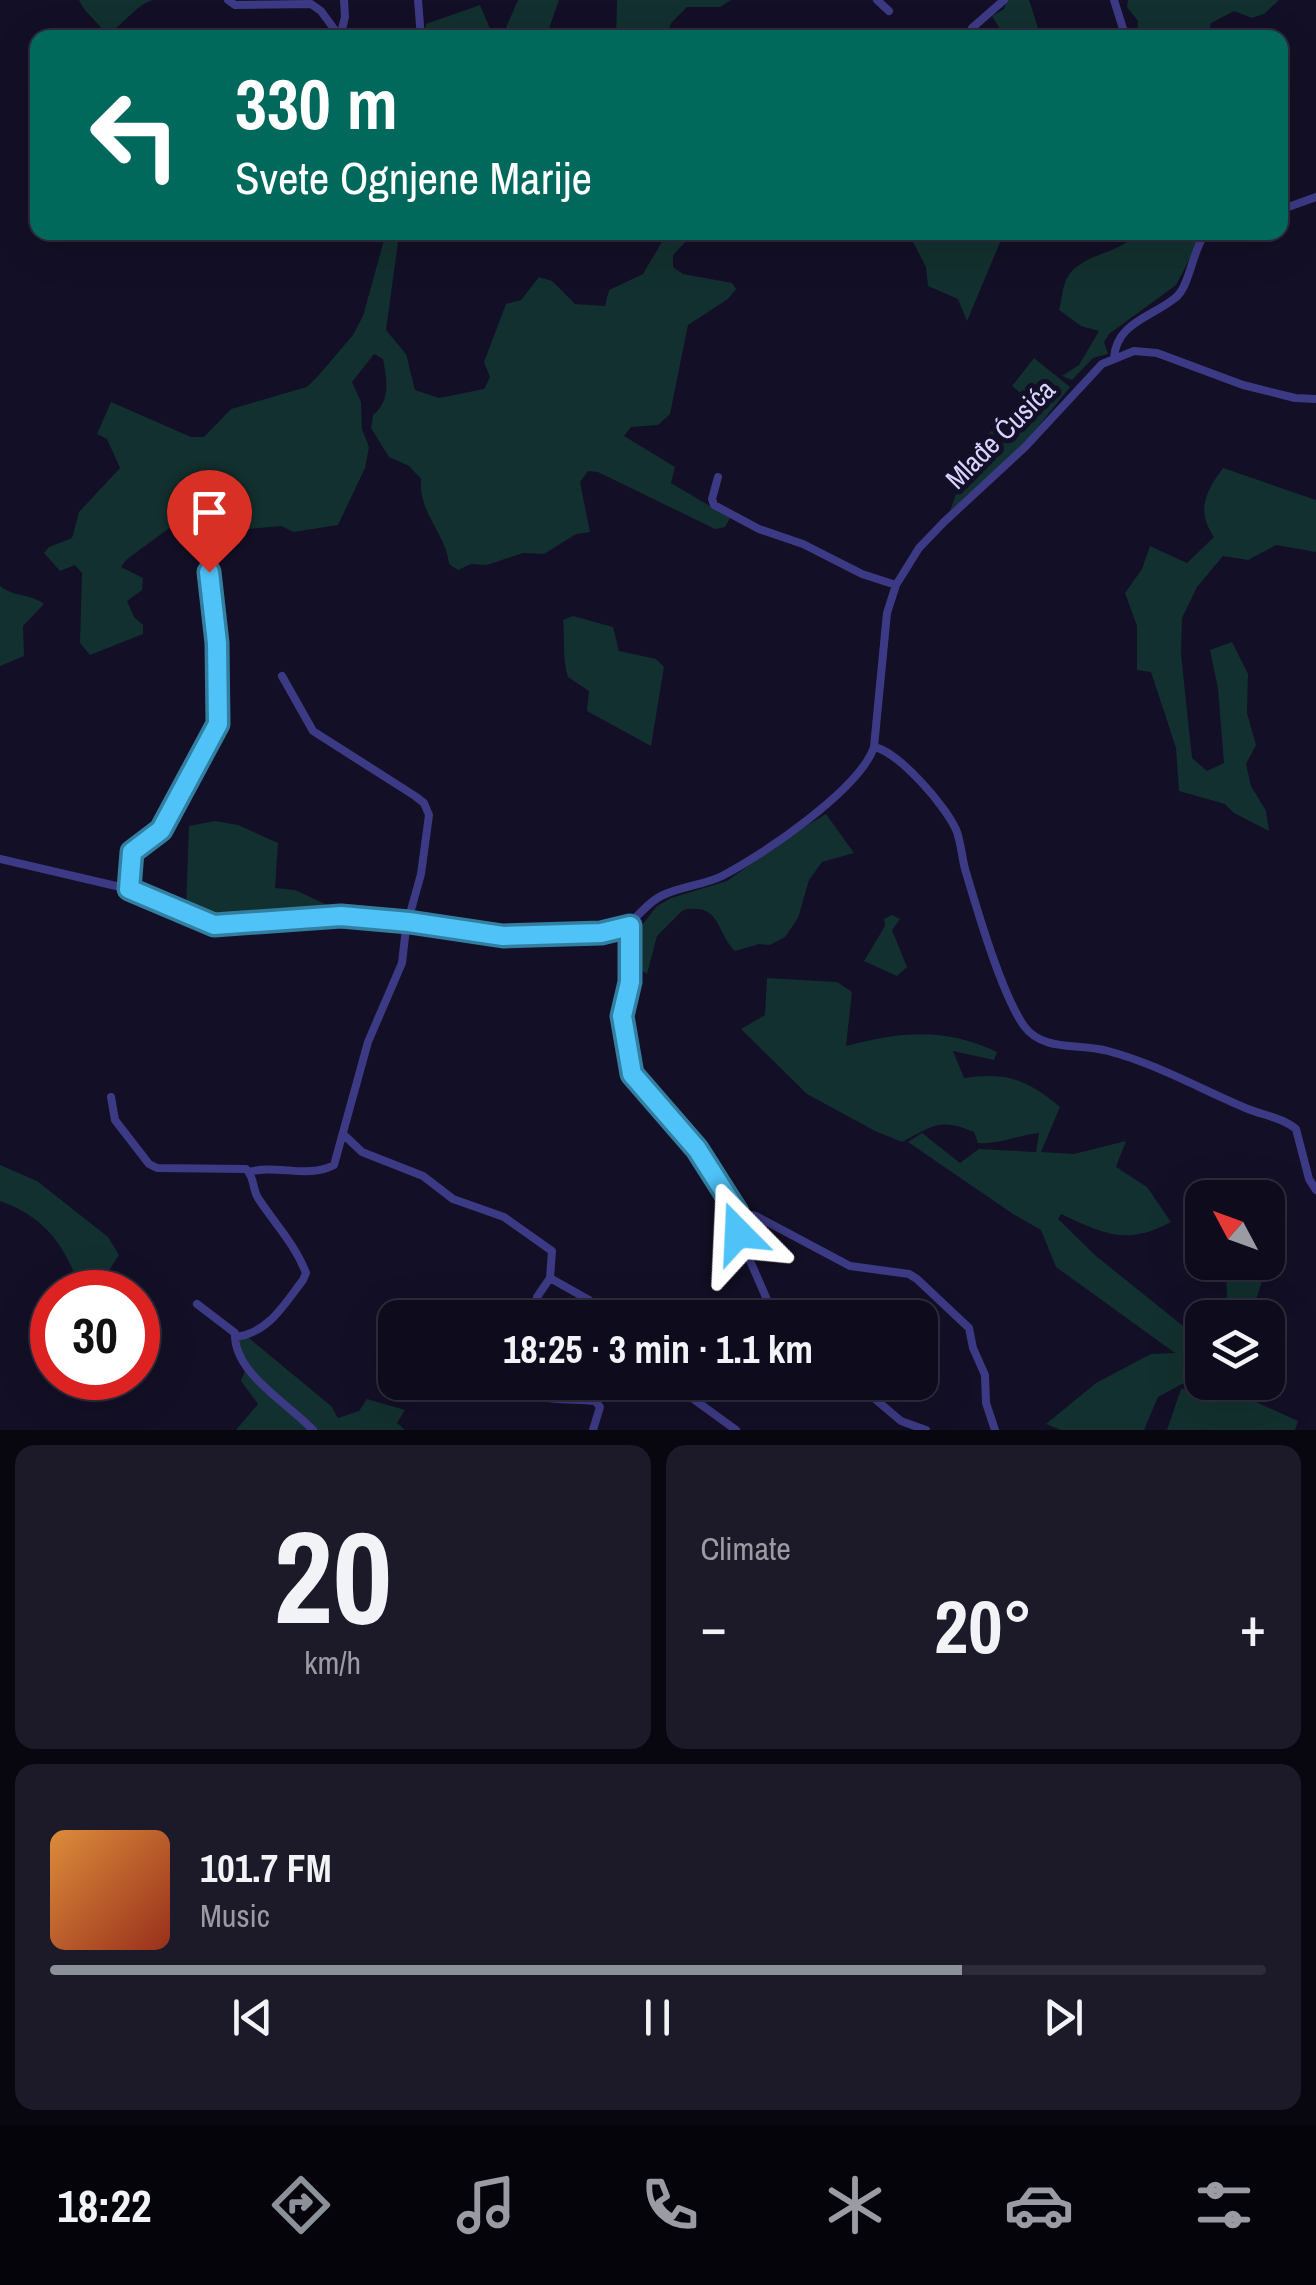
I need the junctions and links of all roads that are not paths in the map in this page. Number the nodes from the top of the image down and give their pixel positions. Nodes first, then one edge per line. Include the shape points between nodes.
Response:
1 (228, 0) edge
2 (344, 0) edge
3 (418, 0) edge
4 (877, 0) edge
5 (1004, 0) edge
6 (1114, 0) edge
7 (889, 11) dead end
8 (972, 28) dead end
9 (335, 30) edge
10 (342, 30) edge
11 (421, 30) edge
12 (1123, 30) edge
13 (1316, 197) edge
14 (1288, 207) edge
15 (1200, 240) edge
16 (1114, 358) junction
17 (1316, 399) edge
18 (718, 477) dead end
19 (213, 563) dead end
20 (896, 585) junction
21 (282, 676) dead end
22 (874, 747) junction
23 (0, 860) edge
24 (129, 889) junction
25 (409, 922) junction
26 (630, 926) junction
27 (111, 1097) dead end
28 (343, 1134) junction
29 (249, 1172) junction
30 (1316, 1190) edge
31 (737, 1212) junction
32 (550, 1278) junction
33 (538, 1300) edge
34 (589, 1300) edge
35 (766, 1300) edge
36 (196, 1304) dead end
37 (236, 1337) junction
38 (595, 1400) edge
39 (695, 1400) edge
40 (876, 1400) edge
41 (313, 1430) edge
42 (592, 1430) edge
43 (736, 1430) edge
44 (926, 1430) edge
45 (994, 1430) edge

1 - 9 street via 311,4
2 - 10 street
3 - 11 street
4 - 7 street
5 - 8 street
6 - 12 street
13 - 14 street
15 - 16 street, Mlađe Ćusića via 1180,296 1133,323 1116,342
16 - 17 street via 1156,352 1243,385
16 - 20 street, Mlađe Ćusića via 1088,376 950,516
18 - 20 street via 714,504 760,530
19 - 24 street via 218,724 161,830 132,852
20 - 22 street, Mlađe Ćusića via 886,613
21 - 25 street via 313,731 428,808
22 - 26 street via 869,761 810,818 722,876 659,896
22 - 30 street via 910,771 957,831 1009,996 1034,1038 1149,1064 1290,1124
23 - 24 street
24 - 25 street via 214,925 341,916
25 - 26 street via 503,936
25 - 28 street via 402,963 368,1042
26 - 31 street via 622,1016 632,1074 697,1149
27 - 29 street via 115,1120 148,1164
28 - 29 street via 338,1158 327,1169
28 - 32 street via 362,1152 532,1233 552,1251
29 - 37 street via 254,1193 297,1248 306,1273 264,1328
31 - 35 street via 738,1233
31 - 45 street via 850,1266 917,1279 968,1328 985,1374
32 - 33 street
32 - 34 street
36 - 37 street
37 - 41 street via 237,1352 254,1376
38 - 42 street via 600,1407
39 - 43 street
40 - 44 street via 900,1421

